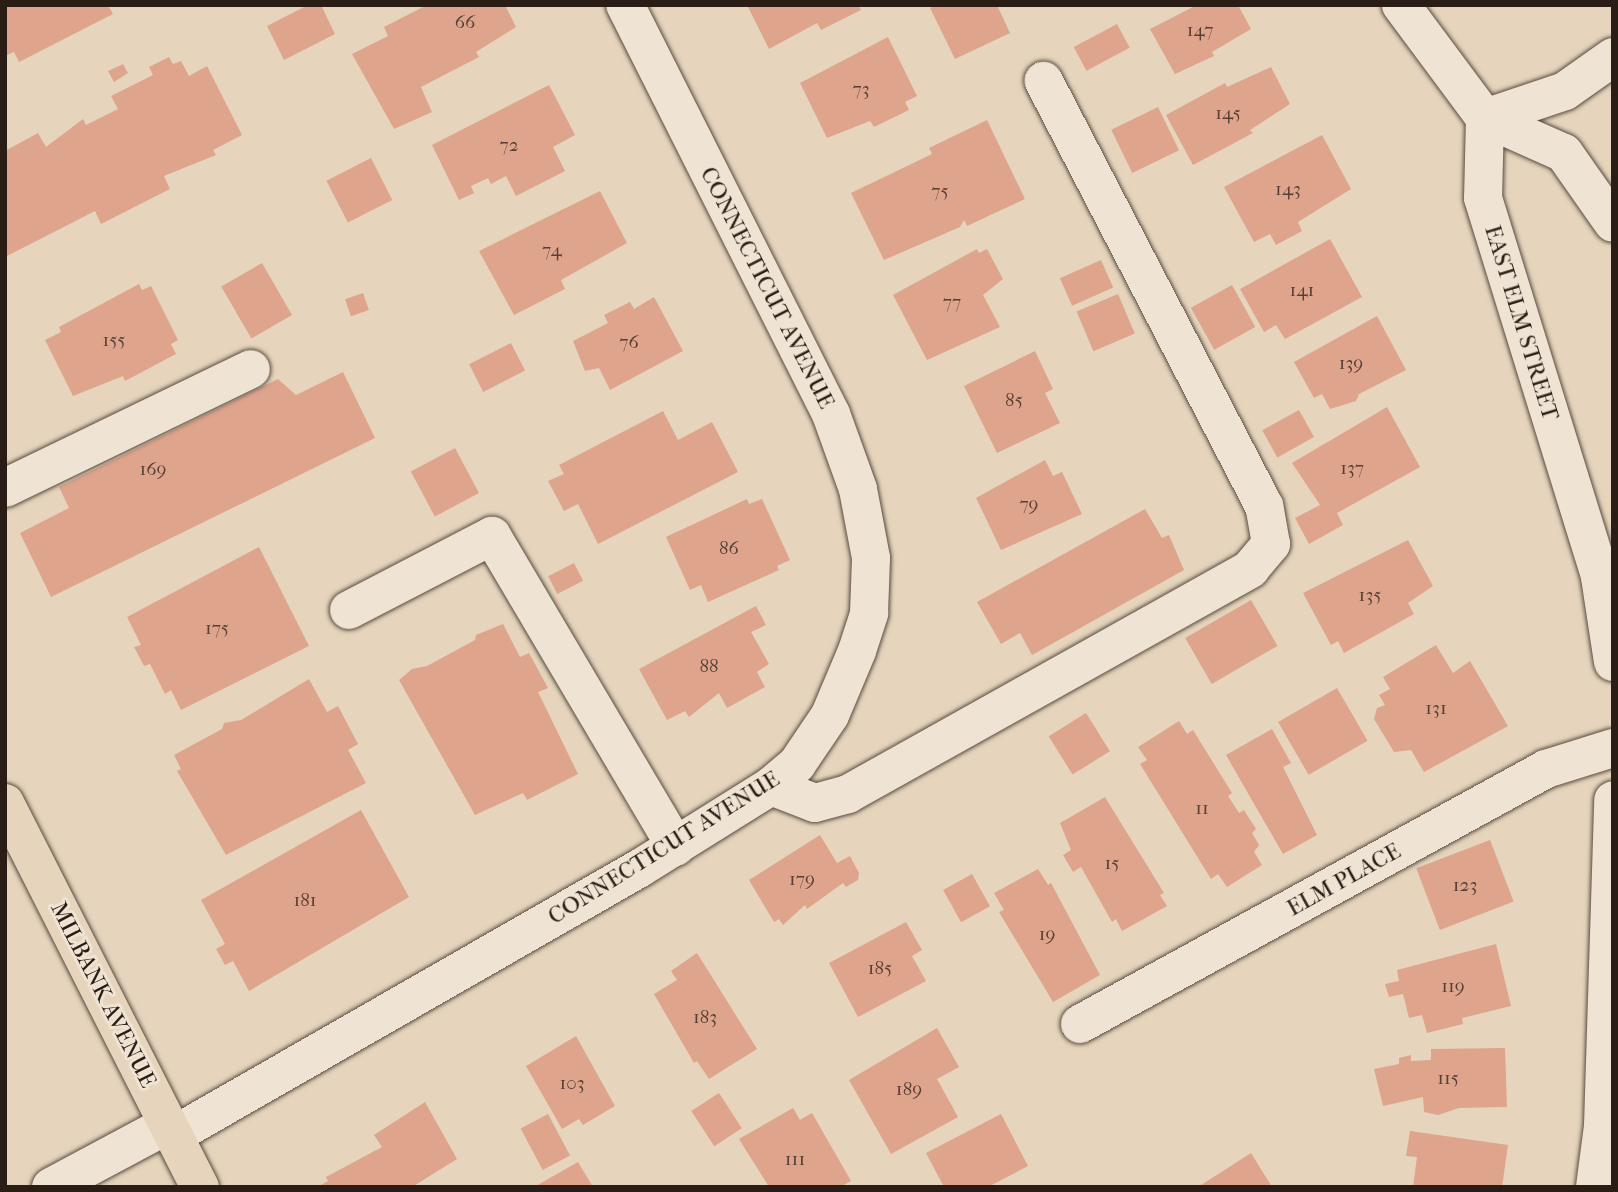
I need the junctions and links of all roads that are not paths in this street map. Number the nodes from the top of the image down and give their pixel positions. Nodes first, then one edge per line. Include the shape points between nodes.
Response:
1 (625, 5) edge
2 (1401, 5) edge
3 (1613, 57) edge
4 (1044, 81) dead end
5 (1485, 118) junction
6 (1602, 179) edge
7 (1613, 223) edge
8 (251, 369) dead end
9 (5, 488) edge
10 (349, 610) dead end
11 (1613, 662) edge
12 (1613, 748) edge
13 (771, 786) junction
14 (1613, 800) edge
15 (5, 803) edge
16 (676, 847) junction
17 (1080, 1024) dead end
18 (171, 1130) junction
19 (51, 1187) edge
20 (200, 1187) edge
21 (1595, 1187) edge

1 - 13 street, CONNECTICUT AVENUE via 831,414 858,489 871,558 869,613 830,715 797,764
2 - 5 street
3 - 5 street via 1565,91
4 - 13 street via 1264,506 1270,544 1250,569 848,794 815,803
5 - 6 street via 1564,153
5 - 11 street, EAST ELM STREET via 1483,198 1600,577
6 - 7 street
8 - 9 street
10 - 16 street via 492,536
12 - 17 street, ELM PLACE via 1546,769
13 - 16 street, CONNECTICUT AVENUE
14 - 21 street via 1603,1126
15 - 18 main road, MILBANK AVENUE
16 - 18 street, CONNECTICUT AVENUE
18 - 19 street, CONNECTICUT AVENUE
18 - 20 main road, MILBANK AVENUE

